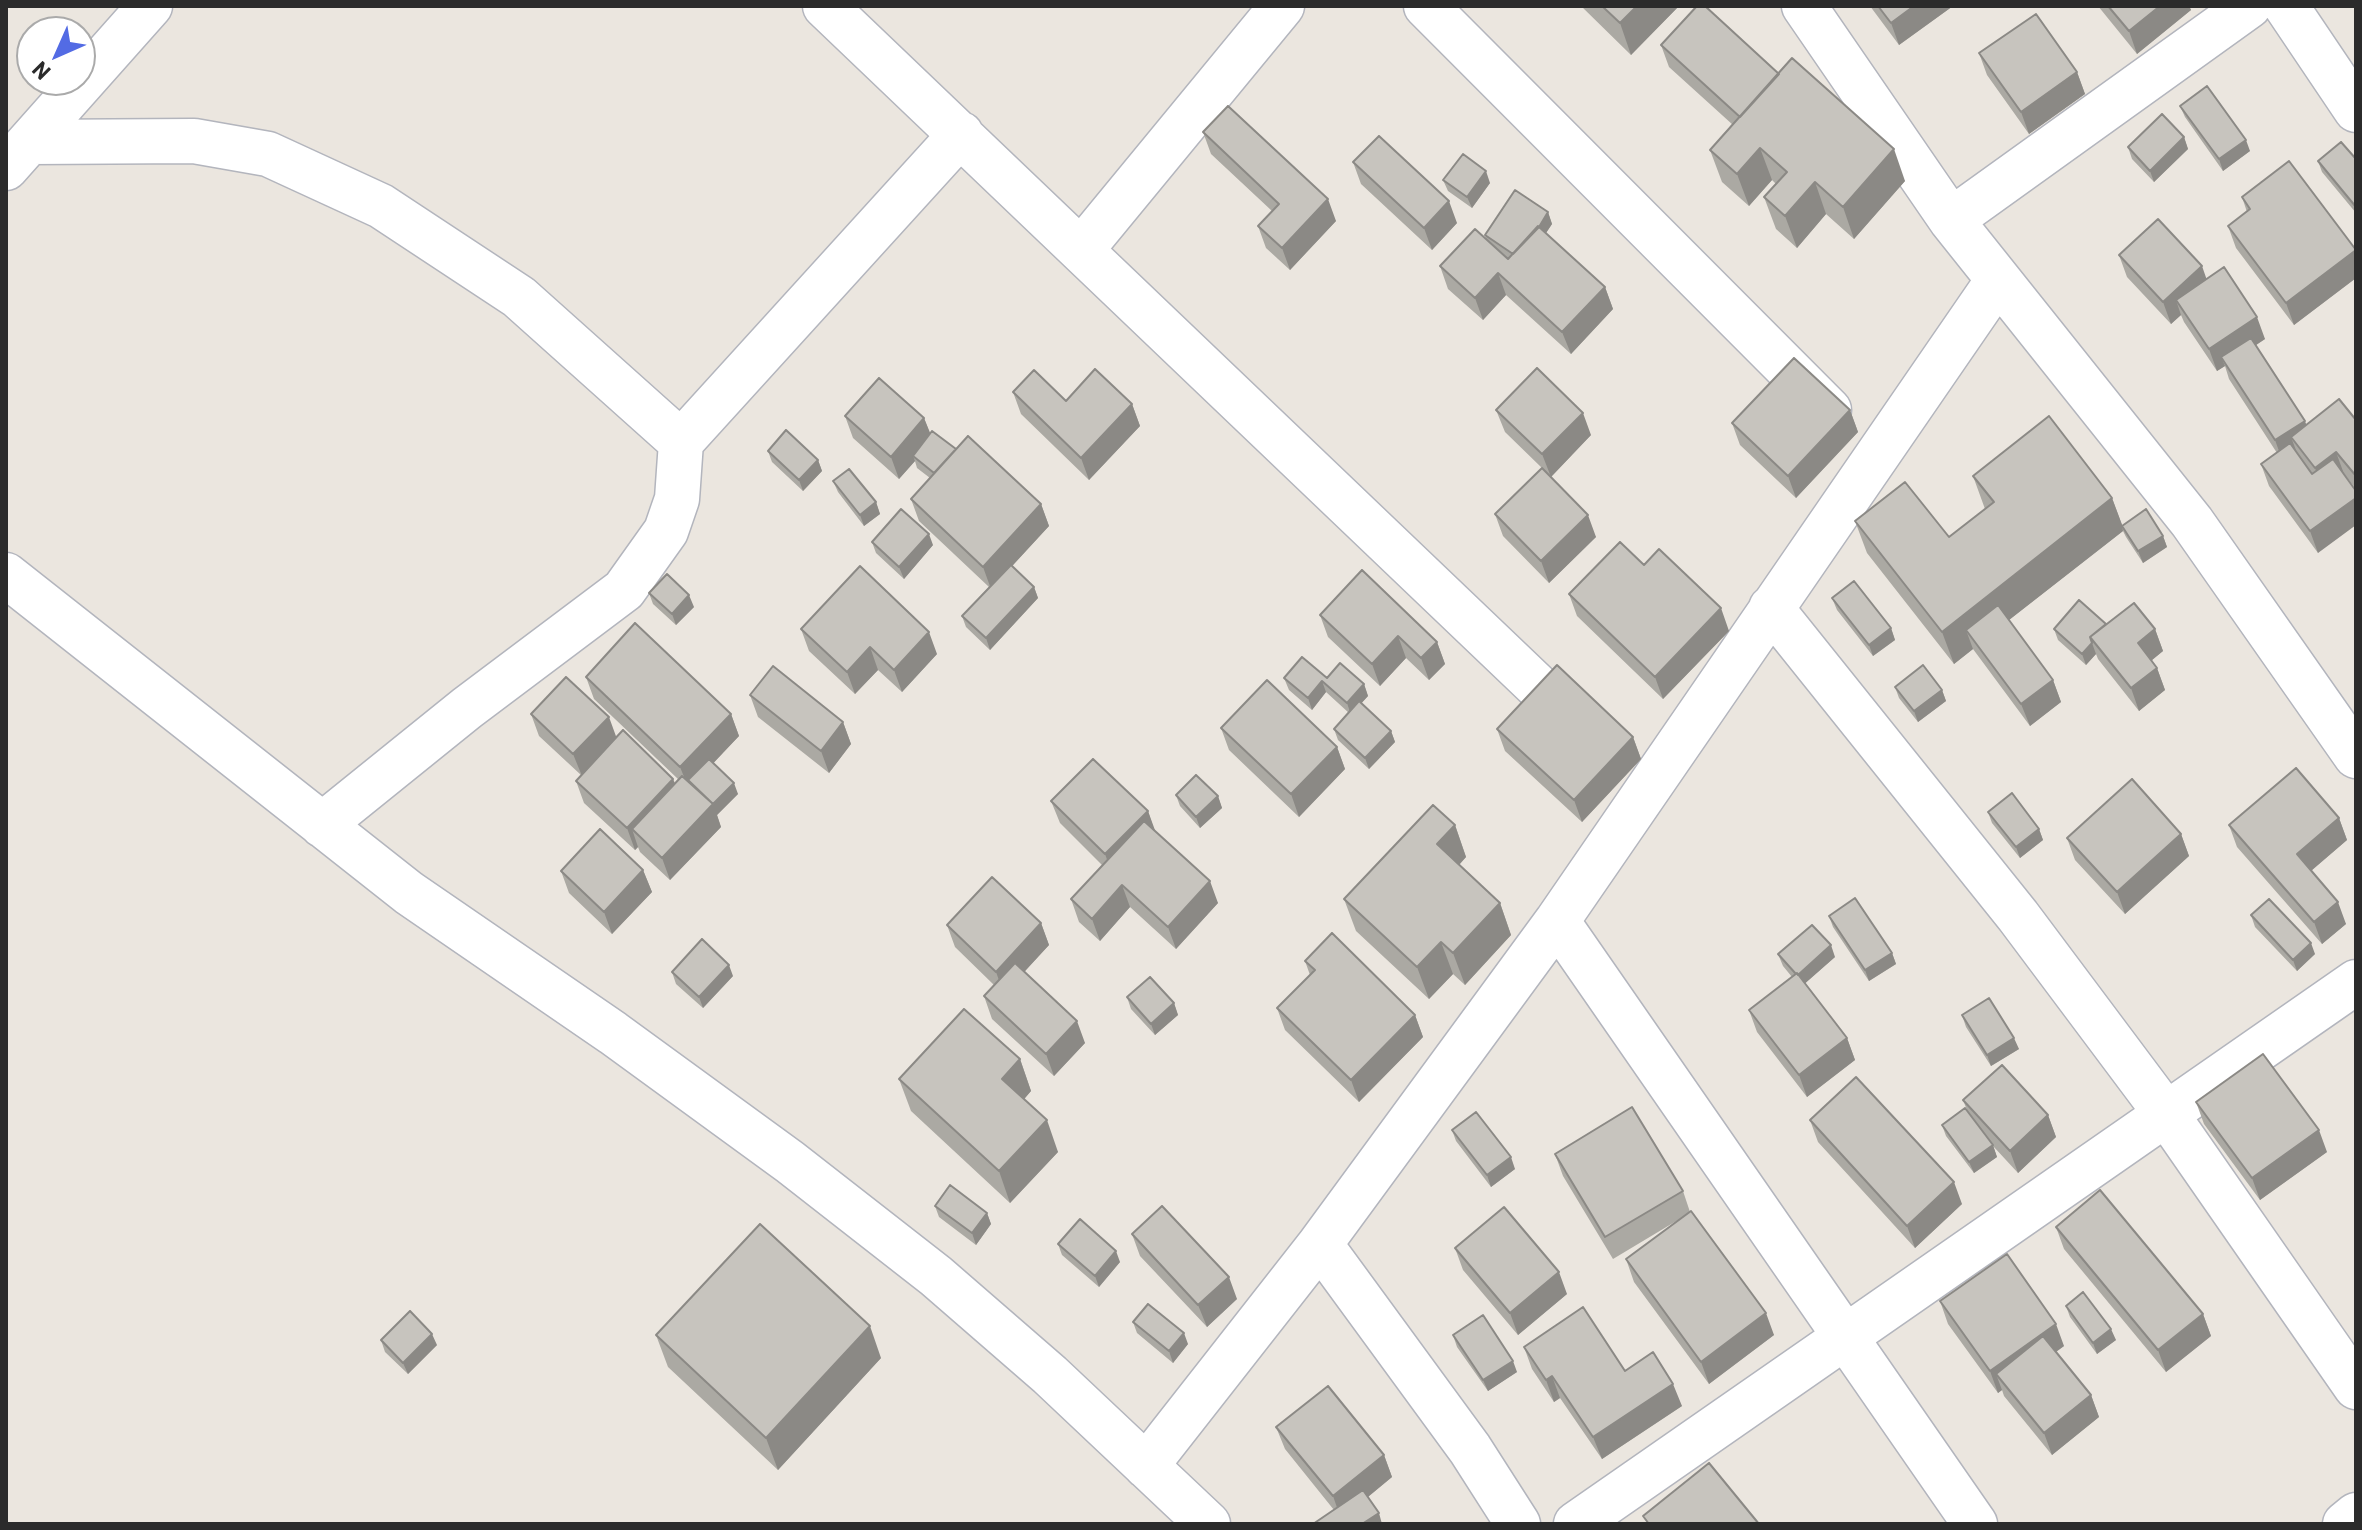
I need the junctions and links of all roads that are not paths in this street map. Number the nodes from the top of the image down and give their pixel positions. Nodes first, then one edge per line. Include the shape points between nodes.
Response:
1 (150, 6) edge
2 (825, 6) edge
3 (1282, 6) edge
4 (1426, 6) edge
5 (1804, 6) edge
6 (2249, 6) edge
7 (2286, 6) edge
8 (2356, 110) edge
9 (961, 134) junction
10 (18, 155) edge
11 (1951, 220) junction
12 (1082, 249) junction
13 (1998, 280) junction
14 (681, 442) junction
15 (1876, 457) junction
16 (6, 575) edge
17 (1771, 608) junction
18 (2356, 756) edge
19 (1627, 772) junction
20 (322, 825) junction
21 (1557, 921) junction
22 (2356, 982) edge
23 (2167, 1115) junction
24 (1320, 1244) junction
25 (1847, 1338) junction
26 (2356, 1387) edge
27 (1146, 1466) junction
28 (2356, 1515) edge
29 (1208, 1524) edge
30 (1518, 1524) edge
31 (1576, 1524) edge
32 (1975, 1524) edge
33 (2345, 1524) edge

1 - 10 street
2 - 9 street
3 - 12 street
4 - 15 street
5 - 11 street
6 - 11 street
7 - 8 street
9 - 12 street
9 - 14 street
10 - 14 street via 194,141 268,154 367,199 519,297
11 - 13 street
12 - 19 street
13 - 15 street
13 - 18 street via 2192,522
14 - 20 street via 677,499 666,531 624,590
15 - 17 street
16 - 20 street
17 - 19 street
17 - 23 street via 2018,916
19 - 21 street
20 - 27 street via 409,893 790,1162 936,1276
21 - 24 street
21 - 25 street
22 - 23 street
23 - 25 street
23 - 26 street
24 - 27 street
24 - 30 street via 1470,1449
25 - 31 street
25 - 32 street
27 - 29 street
28 - 33 street

